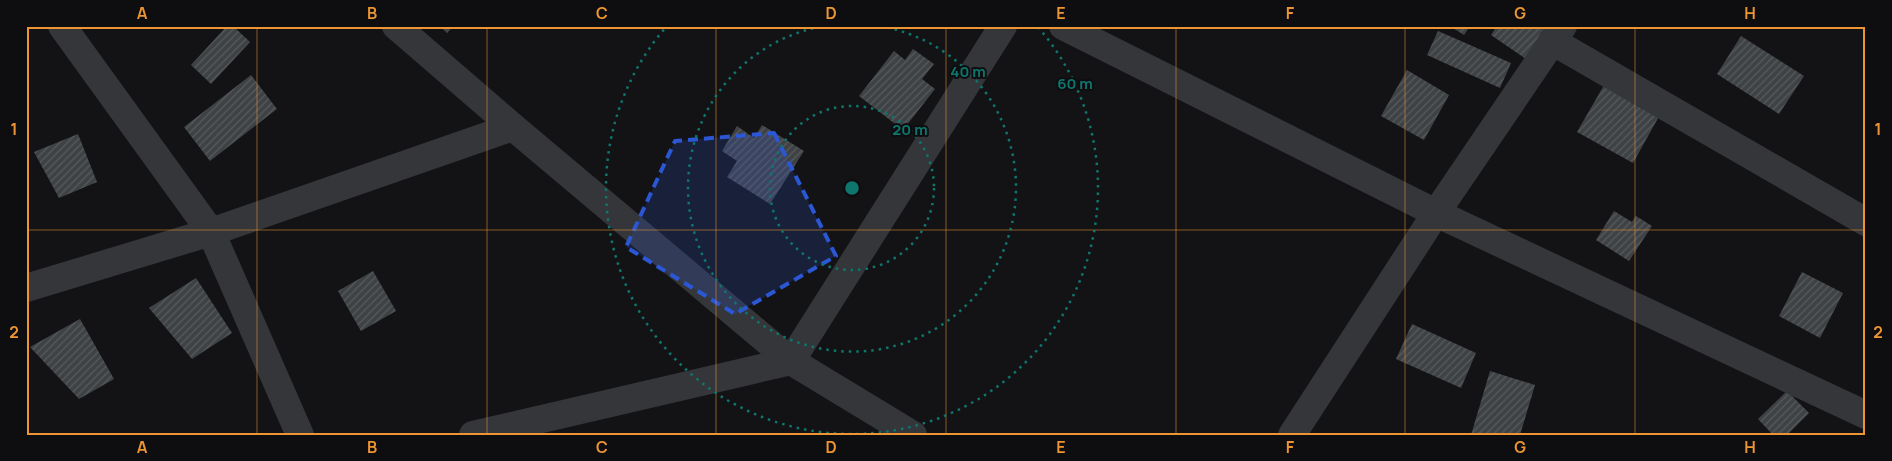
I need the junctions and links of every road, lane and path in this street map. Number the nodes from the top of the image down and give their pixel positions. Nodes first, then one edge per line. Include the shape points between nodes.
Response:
1 (62, 26) edge
2 (396, 26) edge
3 (1003, 26) edge
4 (1062, 26) edge
5 (1557, 34) edge
6 (513, 127) junction
7 (1436, 213) junction
8 (1866, 222) edge
9 (211, 232) junction
10 (26, 288) edge
11 (791, 361) junction
12 (1866, 415) edge
13 (300, 435) edge
14 (472, 435) edge
15 (913, 435) edge
16 (1292, 435) edge

1 - 9 street
2 - 6 street
3 - 11 street
4 - 7 street
5 - 7 street
5 - 8 street
6 - 9 street
6 - 11 street
7 - 12 street
7 - 16 street
9 - 10 street
9 - 13 street
11 - 14 street
11 - 15 street

